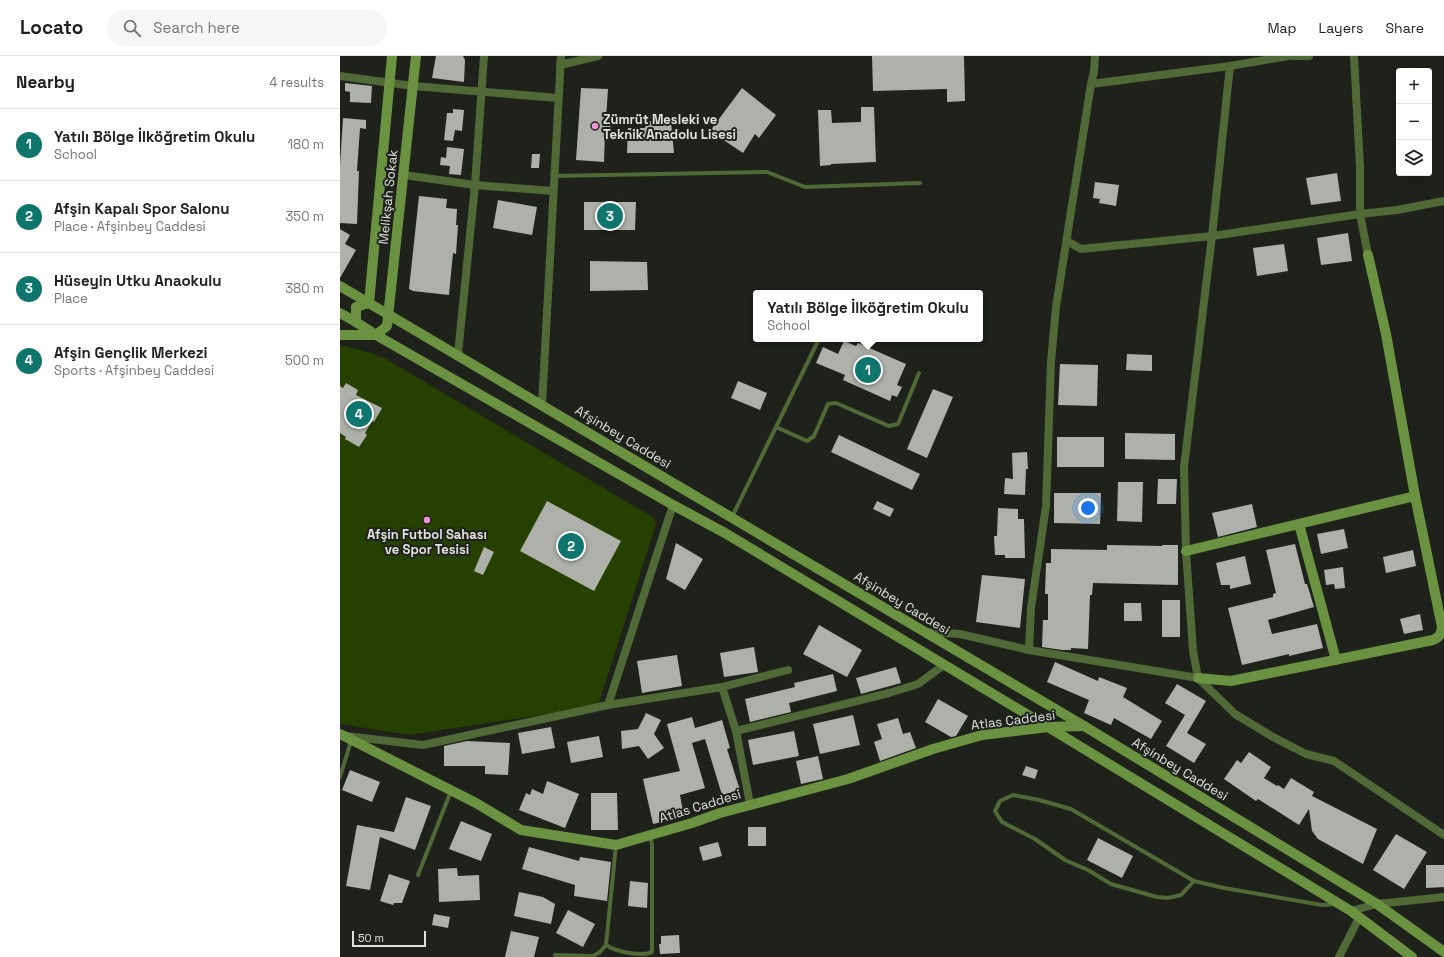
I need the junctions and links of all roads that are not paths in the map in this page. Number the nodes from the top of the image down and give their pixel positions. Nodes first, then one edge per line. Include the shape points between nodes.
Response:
1 (392, 56) edge
2 (416, 56) edge
3 (484, 56) edge
4 (598, 56) edge
5 (1095, 56) edge
6 (1288, 56) edge
7 (1293, 56) edge
8 (1309, 56) edge
9 (1354, 56) edge
10 (560, 60) edge
11 (1230, 66) junction
12 (340, 76) edge
13 (389, 82) junction
14 (1091, 84) junction
15 (413, 86) junction
16 (481, 92) junction
17 (558, 98) junction
18 (404, 175) junction
19 (554, 176) junction
20 (920, 183) dead end
21 (475, 185) junction
22 (553, 191) junction
23 (1444, 201) edge
24 (1360, 214) junction
25 (1212, 236) junction
26 (1067, 241) junction
27 (1368, 255) joint
28 (340, 286) edge
29 (369, 303) junction
30 (356, 307) junction
31 (340, 313) edge
32 (389, 314) junction
33 (356, 322) junction
34 (340, 335) edge
35 (376, 335) junction
36 (818, 342) edge
37 (458, 354) junction
38 (919, 373) dead end
39 (542, 405) junction
40 (776, 427) junction
41 (1415, 496) junction
42 (673, 505) junction
43 (732, 517) junction
44 (1299, 524) junction
45 (1186, 551) junction
46 (926, 632) junction
47 (1029, 650) junction
48 (1336, 660) junction
49 (944, 665) junction
50 (788, 670) dead end
51 (1198, 678) junction
52 (722, 687) junction
53 (608, 705) junction
54 (1084, 726) junction
55 (1048, 727) junction
56 (736, 731) junction
57 (345, 736) edge
58 (340, 776) edge
59 (451, 791) junction
60 (750, 804) junction
61 (650, 835) junction
62 (1444, 835) edge
63 (616, 845) junction
64 (418, 875) dead end
65 (1194, 881) junction
66 (1444, 897) edge
67 (1338, 904) junction
68 (1377, 904) junction
69 (1355, 914) junction
70 (606, 945) junction
71 (1444, 952) edge
72 (555, 955) dead end
73 (1339, 957) edge
74 (1412, 957) edge

1 - 13 main road, Melikşah Sokak
2 - 15 main road, Melikşah Sokak
3 - 16 street
4 - 10 street
5 - 14 street
6 - 11 street
7 - 8 street
9 - 24 street
10 - 17 street
11 - 14 street
11 - 25 street
12 - 13 street
13 - 15 street
13 - 29 main road, Melikşah Sokak
14 - 26 street
15 - 16 street
15 - 18 main road, Melikşah Sokak
16 - 17 street
16 - 21 street
17 - 19 street
18 - 21 street
18 - 32 main road, Melikşah Sokak
19 - 20 lane via 767,172 805,187
19 - 22 street
21 - 22 street
21 - 37 street
22 - 39 street
23 - 24 street
24 - 25 street
24 - 27 street
25 - 26 street via 1081,249
25 - 45 street via 1184,467
26 - 47 street via 1056,307 1051,362 1046,506 1031,608
27 - 41 main road via 1386,334
28 - 29 main road, Afşinbey Caddesi
29 - 30 main road
29 - 32 main road, Afşinbey Caddesi
30 - 31 main road
30 - 33 main road
31 - 33 main road
32 - 35 main road, Melikşah Sokak via 387,326
32 - 37 main road, Afşinbey Caddesi
33 - 35 main road
34 - 35 main road
35 - 42 main road
36 - 40 lane
37 - 39 main road, Afşinbey Caddesi
38 - 40 lane via 898,424 889,426 836,403 828,404 814,436 807,441
39 - 43 main road, Afşinbey Caddesi
40 - 43 lane
41 - 44 main road
41 - 48 main road via 1442,627 1439,638
42 - 49 main road via 725,533
42 - 53 street
43 - 46 main road, Afşinbey Caddesi
44 - 45 main road
44 - 48 main road
45 - 51 street via 1193,651
46 - 47 street via 960,634
46 - 54 main road, Afşinbey Caddesi
47 - 51 street
48 - 51 main road via 1231,681
49 - 55 main road
49 - 56 street via 918,684
50 - 52 street
51 - 62 street via 1235,714 1306,754 1334,762
52 - 53 street
52 - 56 street
53 - 57 street via 423,745
54 - 55 main road, Atlas Caddesi
54 - 68 main road, Afşinbey Caddesi
55 - 60 main road, Atlas Caddesi via 982,735 848,779
55 - 67 main road
56 - 60 street
57 - 58 lane
57 - 59 main road, Atlas Caddesi
59 - 63 main road, Atlas Caddesi via 521,830
59 - 64 lane
60 - 61 main road, Atlas Caddesi
61 - 63 main road, Atlas Caddesi
61 - 70 lane via 652,952 648,955 630,955
63 - 70 lane
65 - 65 lane via 1180,895 1168,898 1111,884 1002,822 995,811 1000,801 1013,795 1071,809
65 - 67 lane via 1322,905
66 - 68 street
67 - 69 main road
68 - 69 street
68 - 71 main road, Afşinbey Caddesi
69 - 73 street
69 - 74 main road
70 - 72 lane via 592,956

